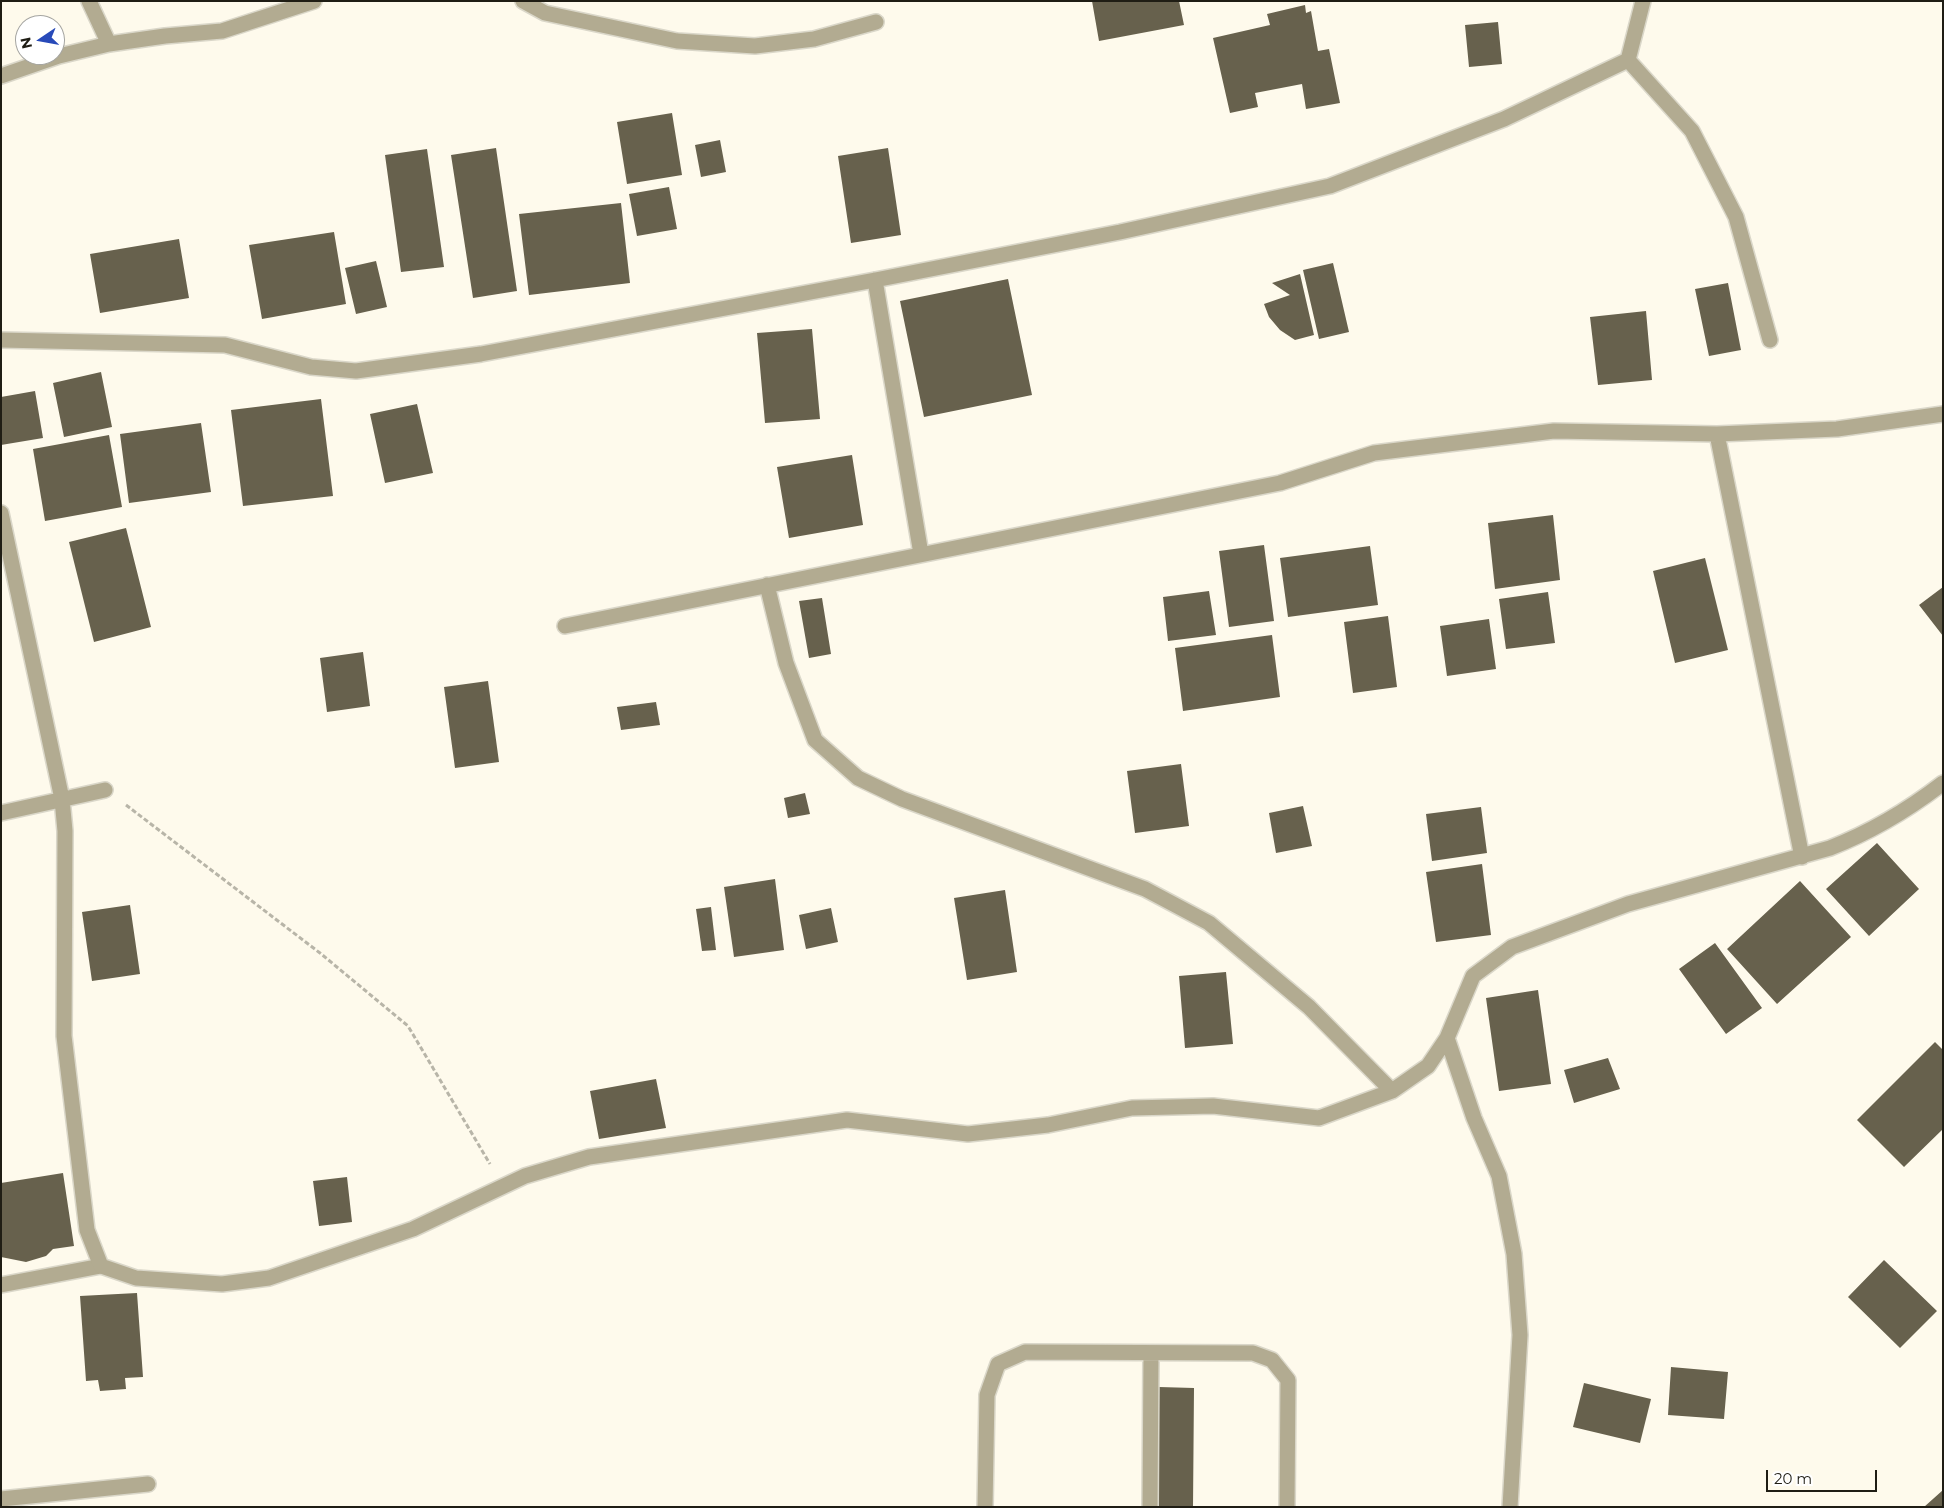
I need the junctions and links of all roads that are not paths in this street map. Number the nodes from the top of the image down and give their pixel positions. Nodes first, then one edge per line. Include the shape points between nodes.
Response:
1 (89, 1) edge
2 (314, 1) edge
3 (523, 1) edge
4 (1642, 1) edge
5 (876, 22) dead end
6 (109, 44) junction
7 (1628, 60) junction
8 (1, 76) edge
9 (875, 280) junction
10 (1, 340) edge
11 (1770, 340) dead end
12 (1943, 414) edge
13 (1717, 434) junction
14 (1, 513) edge
15 (922, 554) junction
16 (768, 585) junction
17 (565, 626) dead end
18 (1943, 783) edge
19 (105, 790) road end
20 (62, 799) junction
21 (1, 813) edge
22 (1802, 857) junction
23 (1447, 1038) junction
24 (1392, 1091) junction
25 (101, 1266) junction
26 (1, 1285) edge
27 (1151, 1353) junction
28 (148, 1484) dead end
29 (1, 1499) edge
30 (985, 1507) edge
31 (1150, 1507) edge
32 (1287, 1507) edge
33 (1510, 1507) edge

1 - 6 street
2 - 6 street via 222,31
3 - 5 street via 544,13 677,41 756,46 814,39
4 - 7 street
6 - 8 street
7 - 9 street via 1504,119 1330,186 1120,232
7 - 11 street via 1692,131 1736,217
9 - 10 street via 481,354 356,371 311,367 225,345
9 - 15 street
12 - 13 street via 1837,429
13 - 15 street via 1554,431 1374,453 1280,483
13 - 22 street
14 - 20 street
15 - 16 street
16 - 17 street
16 - 24 street via 786,663 816,740 858,778 902,799 1145,889 1209,923 1309,1007
18 - 22 street via 1910,808 1856,838
19 - 20 street
20 - 21 street
20 - 25 street via 65,831 64,1036 88,1230
22 - 23 street via 1628,904 1512,946 1473,976
23 - 24 street via 1428,1066
23 - 33 street via 1474,1118 1499,1176 1514,1254 1520,1335
24 - 25 street via 1319,1118 1213,1106 1132,1108 1048,1125 968,1134 846,1120 589,1157 525,1176 413,1229 269,1278 222,1284 136,1278
25 - 26 street
27 - 30 street via 1025,1352 998,1364 987,1394
27 - 31 street
27 - 32 street via 1253,1353 1272,1360 1288,1380
28 - 29 street

